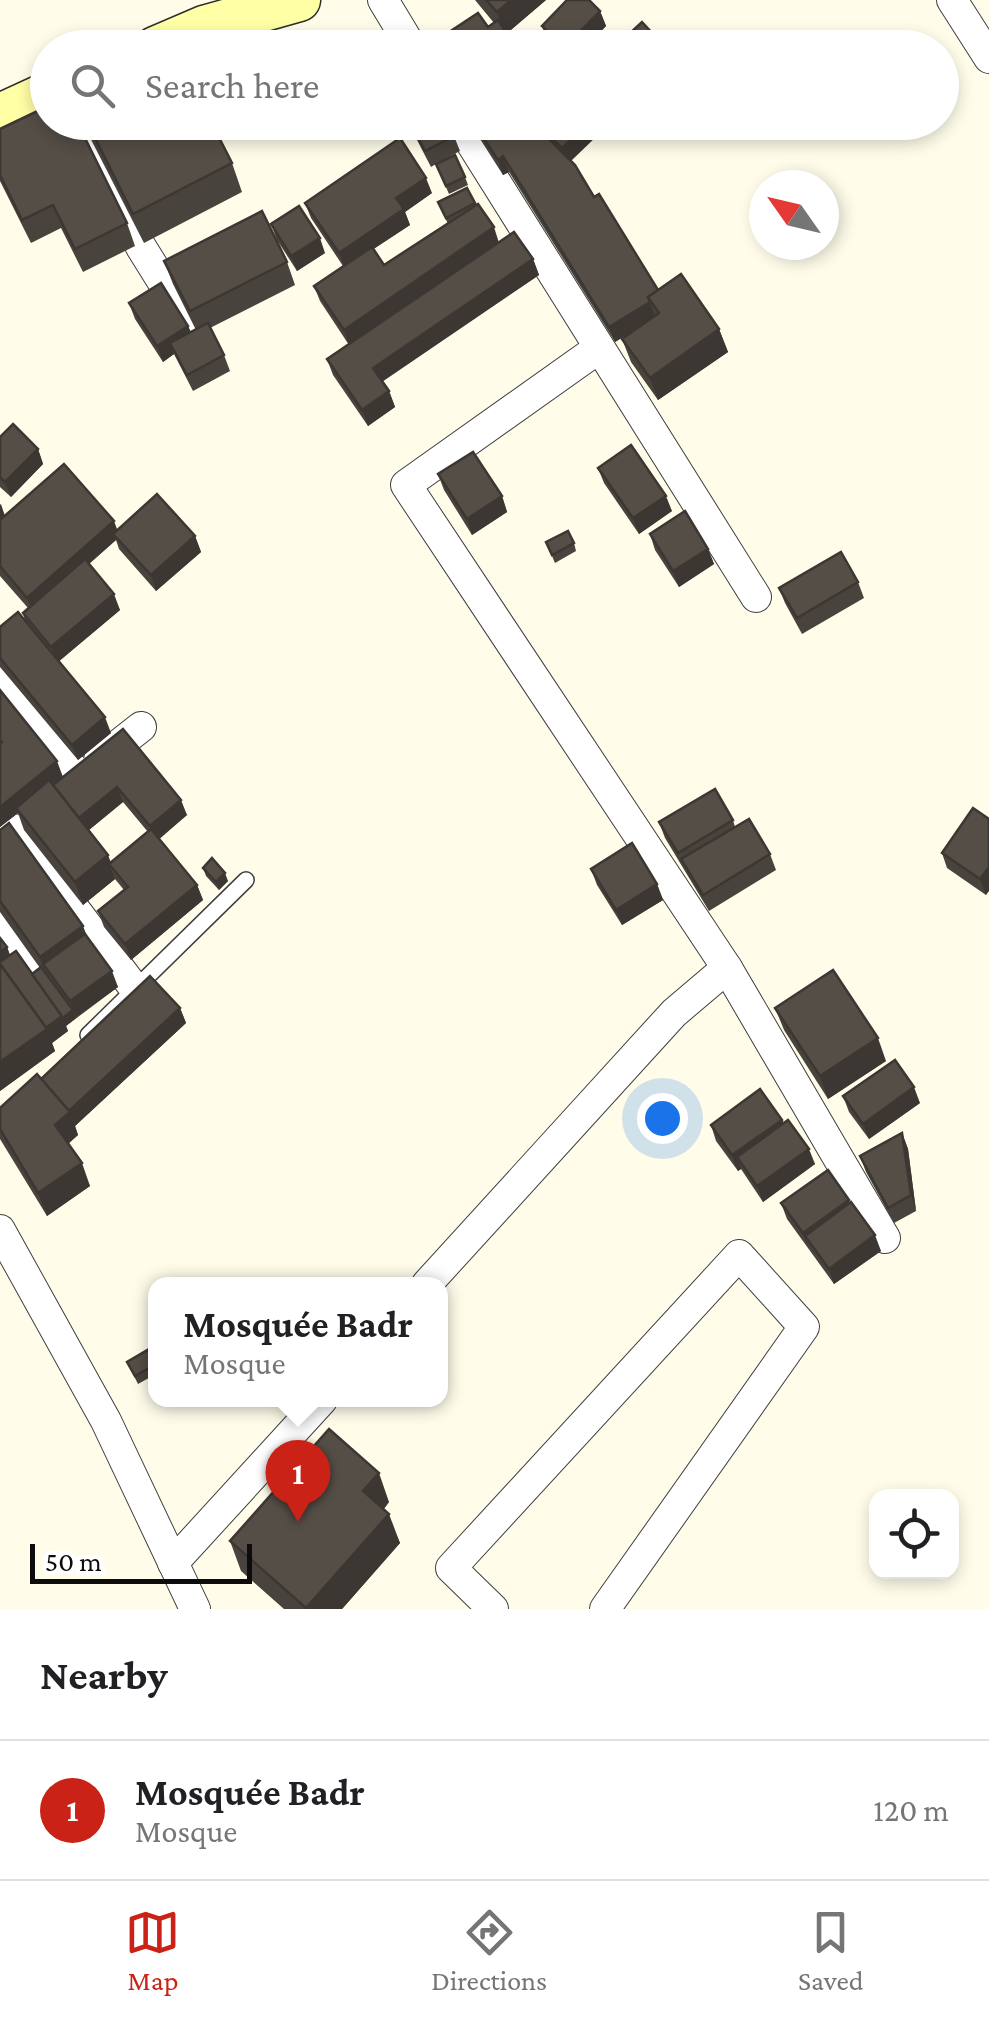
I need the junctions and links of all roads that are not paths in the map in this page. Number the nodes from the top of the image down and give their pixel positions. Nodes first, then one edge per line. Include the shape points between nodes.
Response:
1 (299, 0) edge
2 (384, 0) edge
3 (952, 0) edge
4 (197, 30) edge
5 (402, 30) edge
6 (989, 58) edge
7 (30, 102) edge
8 (0, 116) edge
9 (86, 140) edge
10 (467, 140) edge
11 (189, 324) edge
12 (600, 348) junction
13 (756, 597) dead end
14 (0, 681) edge
15 (141, 727) dead end
16 (79, 776) junction
17 (7, 835) edge
18 (246, 880) dead end
19 (0, 926) edge
20 (727, 968) junction
21 (32, 970) edge
22 (135, 988) junction
23 (81, 1042) edge
24 (0, 1230) edge
25 (885, 1238) dead end
26 (433, 1277) edge
27 (316, 1407) edge
28 (174, 1562) junction
29 (196, 1609) edge
30 (493, 1609) edge
31 (606, 1609) edge

1 - 4 main road
2 - 5 street
3 - 6 street
7 - 8 main road
9 - 11 street
10 - 12 street via 518,240
12 - 13 street
12 - 20 street via 406,486
14 - 16 street
15 - 16 street
16 - 17 street
17 - 22 street
18 - 22 lane
19 - 21 street
20 - 25 street
20 - 26 street via 674,1012
22 - 23 lane
24 - 28 street via 106,1421
27 - 28 street
28 - 29 street
30 - 31 street via 451,1568 738,1255 804,1327

